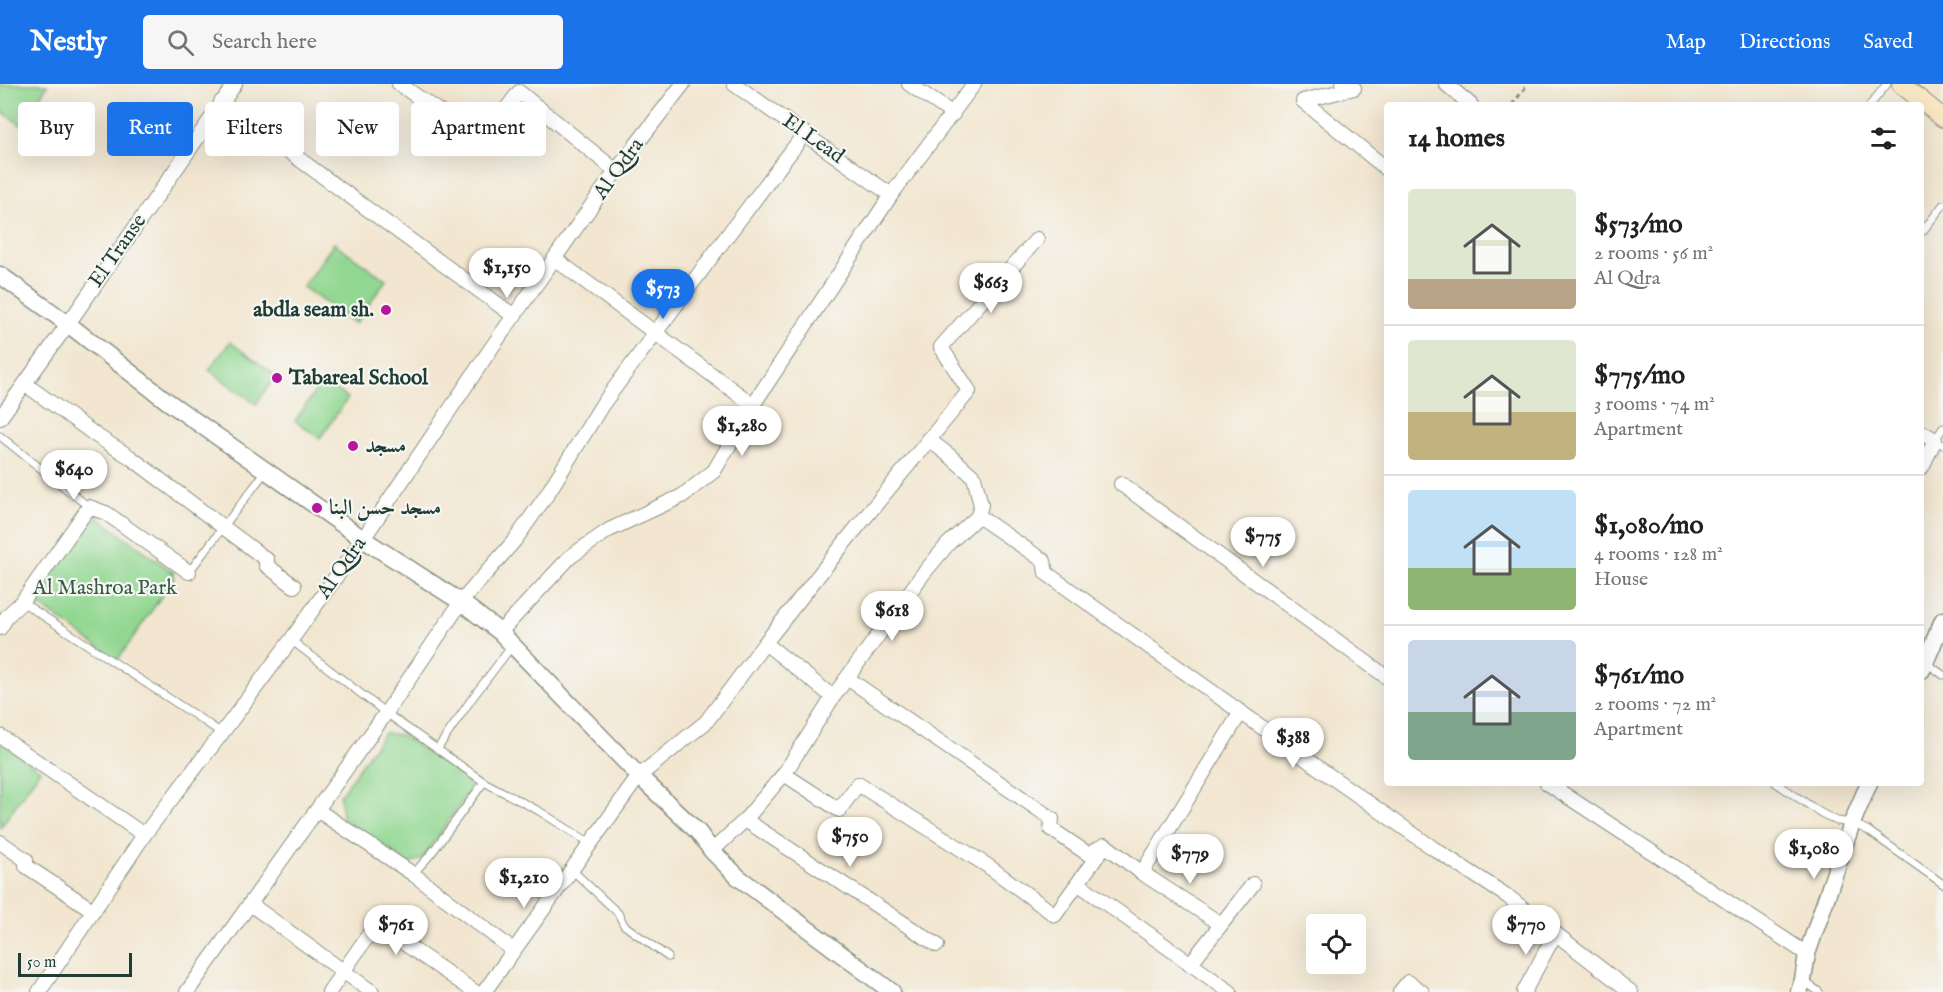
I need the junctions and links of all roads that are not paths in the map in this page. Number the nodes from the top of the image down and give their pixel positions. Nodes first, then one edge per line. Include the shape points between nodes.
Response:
1 (235, 84) edge
2 (399, 84) edge
3 (683, 84) edge
4 (734, 84) edge
5 (909, 84) edge
6 (974, 84) edge
7 (1344, 84) edge
8 (1446, 84) edge
9 (1887, 84) edge
10 (1901, 84) edge
11 (513, 88) edge
12 (221, 102) edge
13 (1467, 102) edge
14 (1872, 102) edge
15 (1923, 102) edge
16 (1924, 103) edge
17 (953, 114) junction
18 (1943, 118) edge
19 (205, 125) edge
20 (806, 133) junction
21 (295, 156) edge
22 (1384, 167) edge
23 (616, 171) junction
24 (891, 195) junction
25 (1943, 205) edge
26 (1924, 229) edge
27 (1037, 239) dead end
28 (555, 259) junction
29 (0, 275) edge
30 (514, 316) junction
31 (68, 324) junction
32 (654, 333) junction
33 (25, 384) junction
34 (753, 405) junction
35 (0, 418) edge
36 (1943, 428) edge
37 (1924, 433) edge
38 (0, 436) edge
39 (928, 440) junction
40 (1939, 443) edge
41 (1924, 464) edge
42 (266, 471) junction
43 (1121, 484) dead end
44 (89, 507) junction
45 (978, 516) junction
46 (222, 527) junction
47 (363, 538) junction
48 (189, 572) joint
49 (294, 585) dead end
50 (22, 602) junction
51 (460, 602) junction
52 (1943, 620) edge
53 (0, 628) edge
54 (500, 632) junction
55 (291, 640) junction
56 (765, 643) junction
57 (513, 645) junction
58 (1924, 666) edge
59 (1384, 675) edge
60 (1943, 675) edge
61 (847, 678) junction
62 (833, 697) junction
63 (1241, 712) junction
64 (386, 713) junction
65 (222, 733) junction
66 (0, 736) edge
67 (438, 748) junction
68 (784, 774) junction
69 (639, 776) junction
70 (484, 782) junction
71 (1552, 786) edge
72 (1780, 786) edge
73 (1868, 786) edge
74 (317, 810) junction
75 (745, 820) junction
76 (1852, 823) junction
77 (144, 835) junction
78 (0, 842) edge
79 (590, 843) junction
80 (1105, 845) junction
81 (712, 851) junction
82 (572, 870) junction
83 (1142, 873) junction
84 (413, 874) junction
85 (1079, 884) junction
86 (1253, 884) dead end
87 (1943, 884) edge
88 (250, 904) junction
89 (94, 911) junction
90 (1221, 924) junction
91 (1555, 934) junction
92 (937, 945) dead end
93 (513, 950) junction
94 (1807, 954) junction
95 (668, 957) dead end
96 (1190, 964) junction
97 (343, 972) junction
98 (1801, 986) edge
99 (1624, 990) edge
100 (39, 992) edge
101 (187, 992) edge
102 (329, 992) edge
103 (372, 992) edge
104 (475, 992) edge
105 (484, 992) edge
106 (892, 992) edge
107 (1230, 992) edge
108 (1400, 992) edge
109 (1422, 992) edge
110 (1524, 992) edge
111 (1819, 992) edge

1 - 12 street, El Transe
2 - 11 street via 482,141
3 - 23 street, Al Qdra
4 - 20 street, El Lead
5 - 17 street
6 - 17 street
7 - 22 street via 1354,88 1303,101
8 - 13 street
9 - 14 lane
10 - 15 main road
11 - 23 street
16 - 18 main road
17 - 24 street
19 - 31 street, El Transe
20 - 24 street, El Lead
20 - 32 street
21 - 30 street
23 - 28 street, Al Qdra
24 - 34 street
25 - 26 lane
27 - 39 street via 941,347 969,392
28 - 30 street, Al Qdra
28 - 32 street
29 - 31 street
30 - 47 street, Al Qdra
31 - 33 street, El Transe
31 - 42 street
32 - 34 street
32 - 51 street via 515,540
33 - 35 street, El Transe
33 - 46 street
34 - 54 street via 714,471 682,496 609,530 570,557
36 - 40 lane
37 - 40 street
38 - 44 lane
39 - 45 street via 974,477 981,505
39 - 56 street
40 - 41 street
42 - 46 lane
42 - 47 street
43 - 59 street
44 - 48 street via 106,513
44 - 50 street
45 - 61 street via 923,574
45 - 63 street via 1044,561 1046,573
46 - 48 lane
46 - 49 street
47 - 51 street
47 - 55 street, Al Qdra
50 - 53 street
50 - 65 lane
51 - 54 street
51 - 64 street
52 - 58 street
54 - 57 street
55 - 64 lane
55 - 65 street, Al Qdra
56 - 62 street
56 - 69 street via 706,722
57 - 67 lane
57 - 69 street
58 - 60 lane
61 - 62 street
61 - 80 street via 1046,814 1052,819 1051,829 1088,854
62 - 68 street
63 - 83 street
63 - 91 street via 1507,896
64 - 67 lane
64 - 74 street
65 - 77 street, Al Qdra
66 - 77 street
67 - 70 lane
68 - 75 street
68 - 85 street via 839,810 858,784 988,866 1055,915
69 - 79 street
69 - 81 street via 698,832
70 - 79 lane
70 - 84 lane
71 - 94 street
72 - 76 lane via 1821,813
73 - 76 street
74 - 84 street
74 - 88 street
75 - 81 street
75 - 92 street
76 - 87 lane
76 - 94 street
77 - 89 street, Al Qdra
78 - 89 street via 26,860 26,866
79 - 82 street
80 - 83 street
80 - 85 street
81 - 106 street via 738,877
82 - 93 street
82 - 95 lane via 618,913 624,925
83 - 90 street
84 - 93 street
85 - 96 street
86 - 90 street
88 - 97 street
88 - 101 street
89 - 100 street, Al Qdra
90 - 96 street
91 - 99 street
91 - 110 street
93 - 105 street
94 - 98 street
96 - 107 street
97 - 102 street
97 - 103 street
97 - 104 street via 376,924
98 - 111 lane
108 - 109 street via 1408,982

